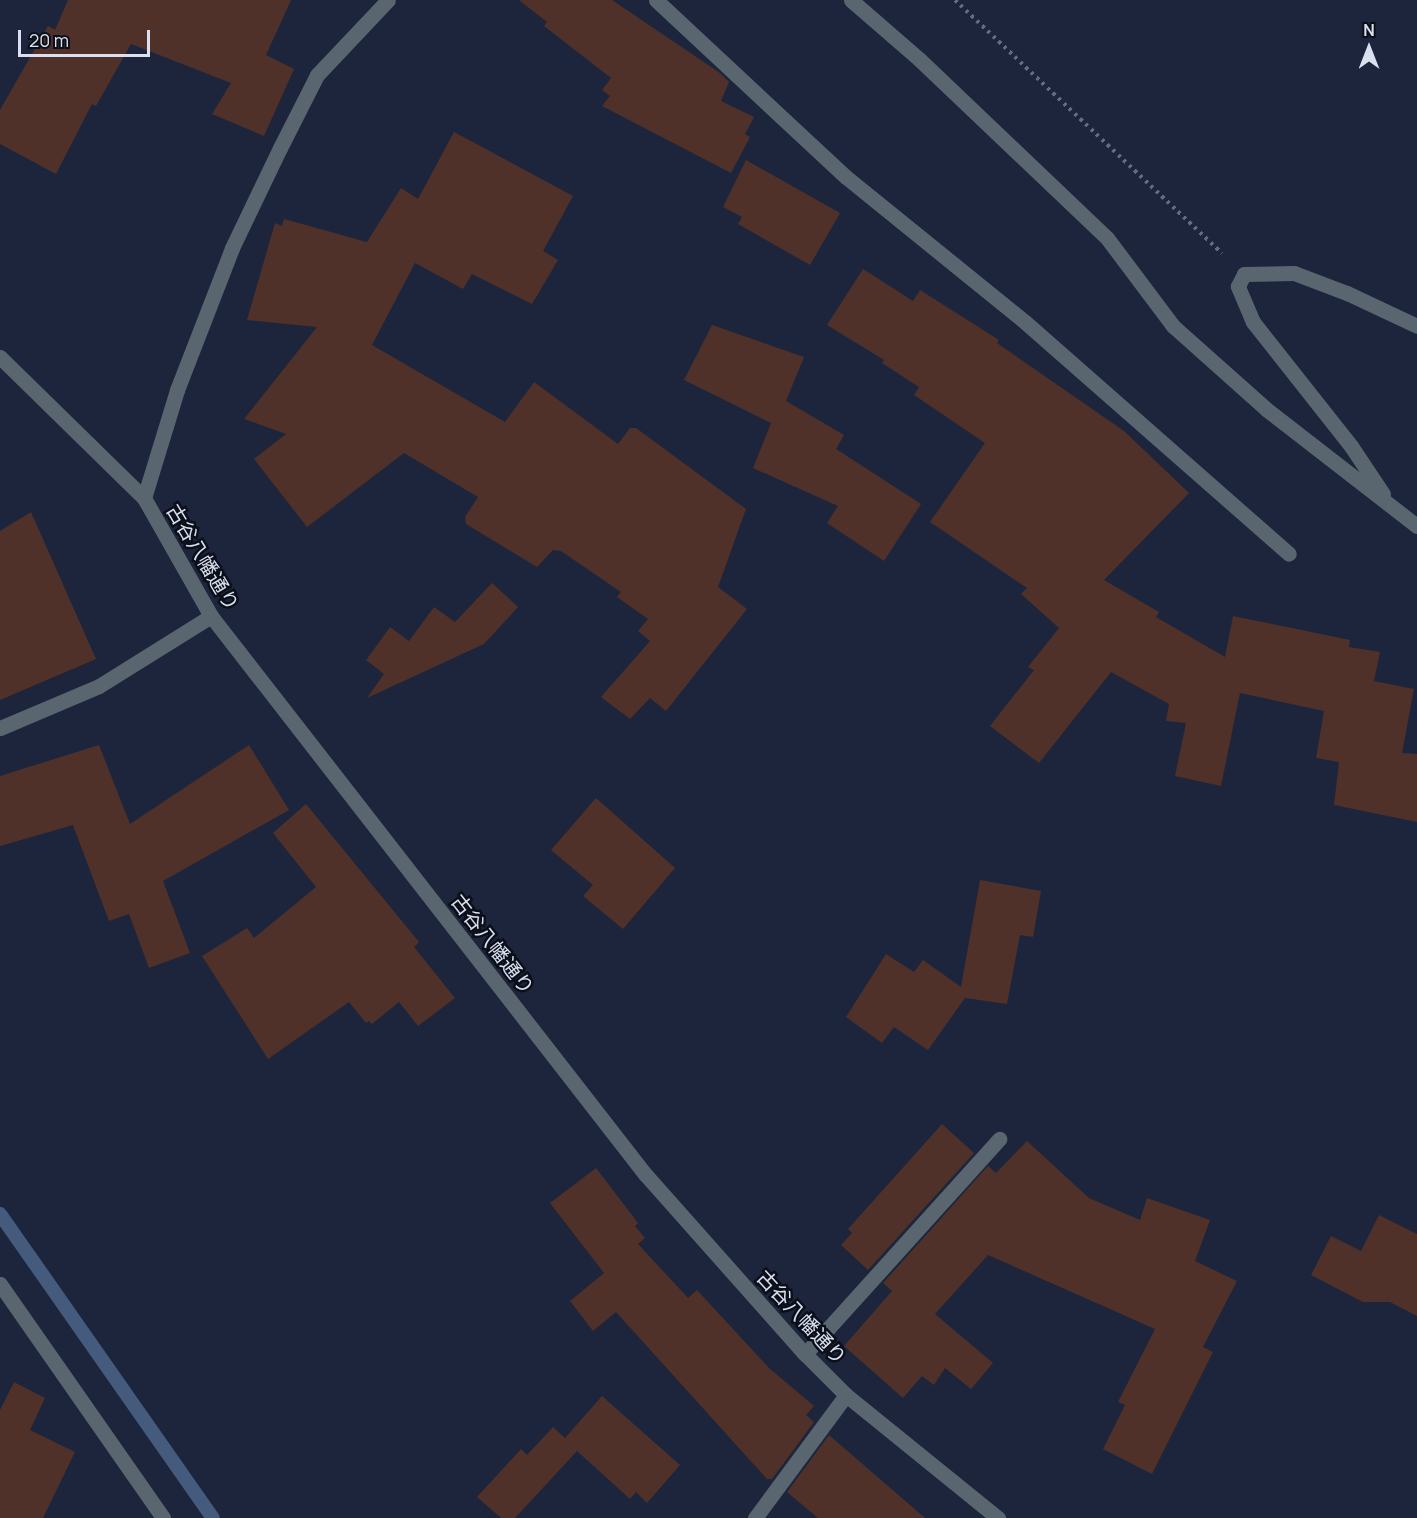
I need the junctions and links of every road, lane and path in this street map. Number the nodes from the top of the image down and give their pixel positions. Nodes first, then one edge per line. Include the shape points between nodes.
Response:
1 (388, 0) edge
2 (656, 0) edge
3 (851, 0) edge
4 (955, 0) edge
5 (1244, 274) junction
6 (1417, 326) edge
7 (0, 357) edge
8 (144, 498) junction
9 (1391, 507) junction
10 (1417, 526) edge
11 (1289, 554) dead end
12 (211, 616) junction
13 (0, 728) edge
14 (999, 1139) dead end
15 (0, 1284) edge
16 (805, 1354) junction
17 (846, 1395) junction
18 (991, 1516) edge
19 (164, 1518) edge
20 (755, 1518) edge

1 - 8 street via 317,75 280,148 232,248 177,390
2 - 11 street via 846,177 1025,322
3 - 9 street via 920,60 1107,238 1173,326 1266,409
4 - 5 path
5 - 6 street via 1294,273 1347,292
5 - 9 street via 1238,286 1253,322 1351,446
7 - 8 street, 古谷八幡通り
8 - 12 street, 古谷八幡通り
9 - 10 street
12 - 13 street via 99,686
12 - 16 street, 古谷八幡通り via 645,1174
14 - 16 street
15 - 19 street
16 - 17 street, 古谷八幡通り
17 - 18 street, 古谷八幡通り
17 - 20 street

